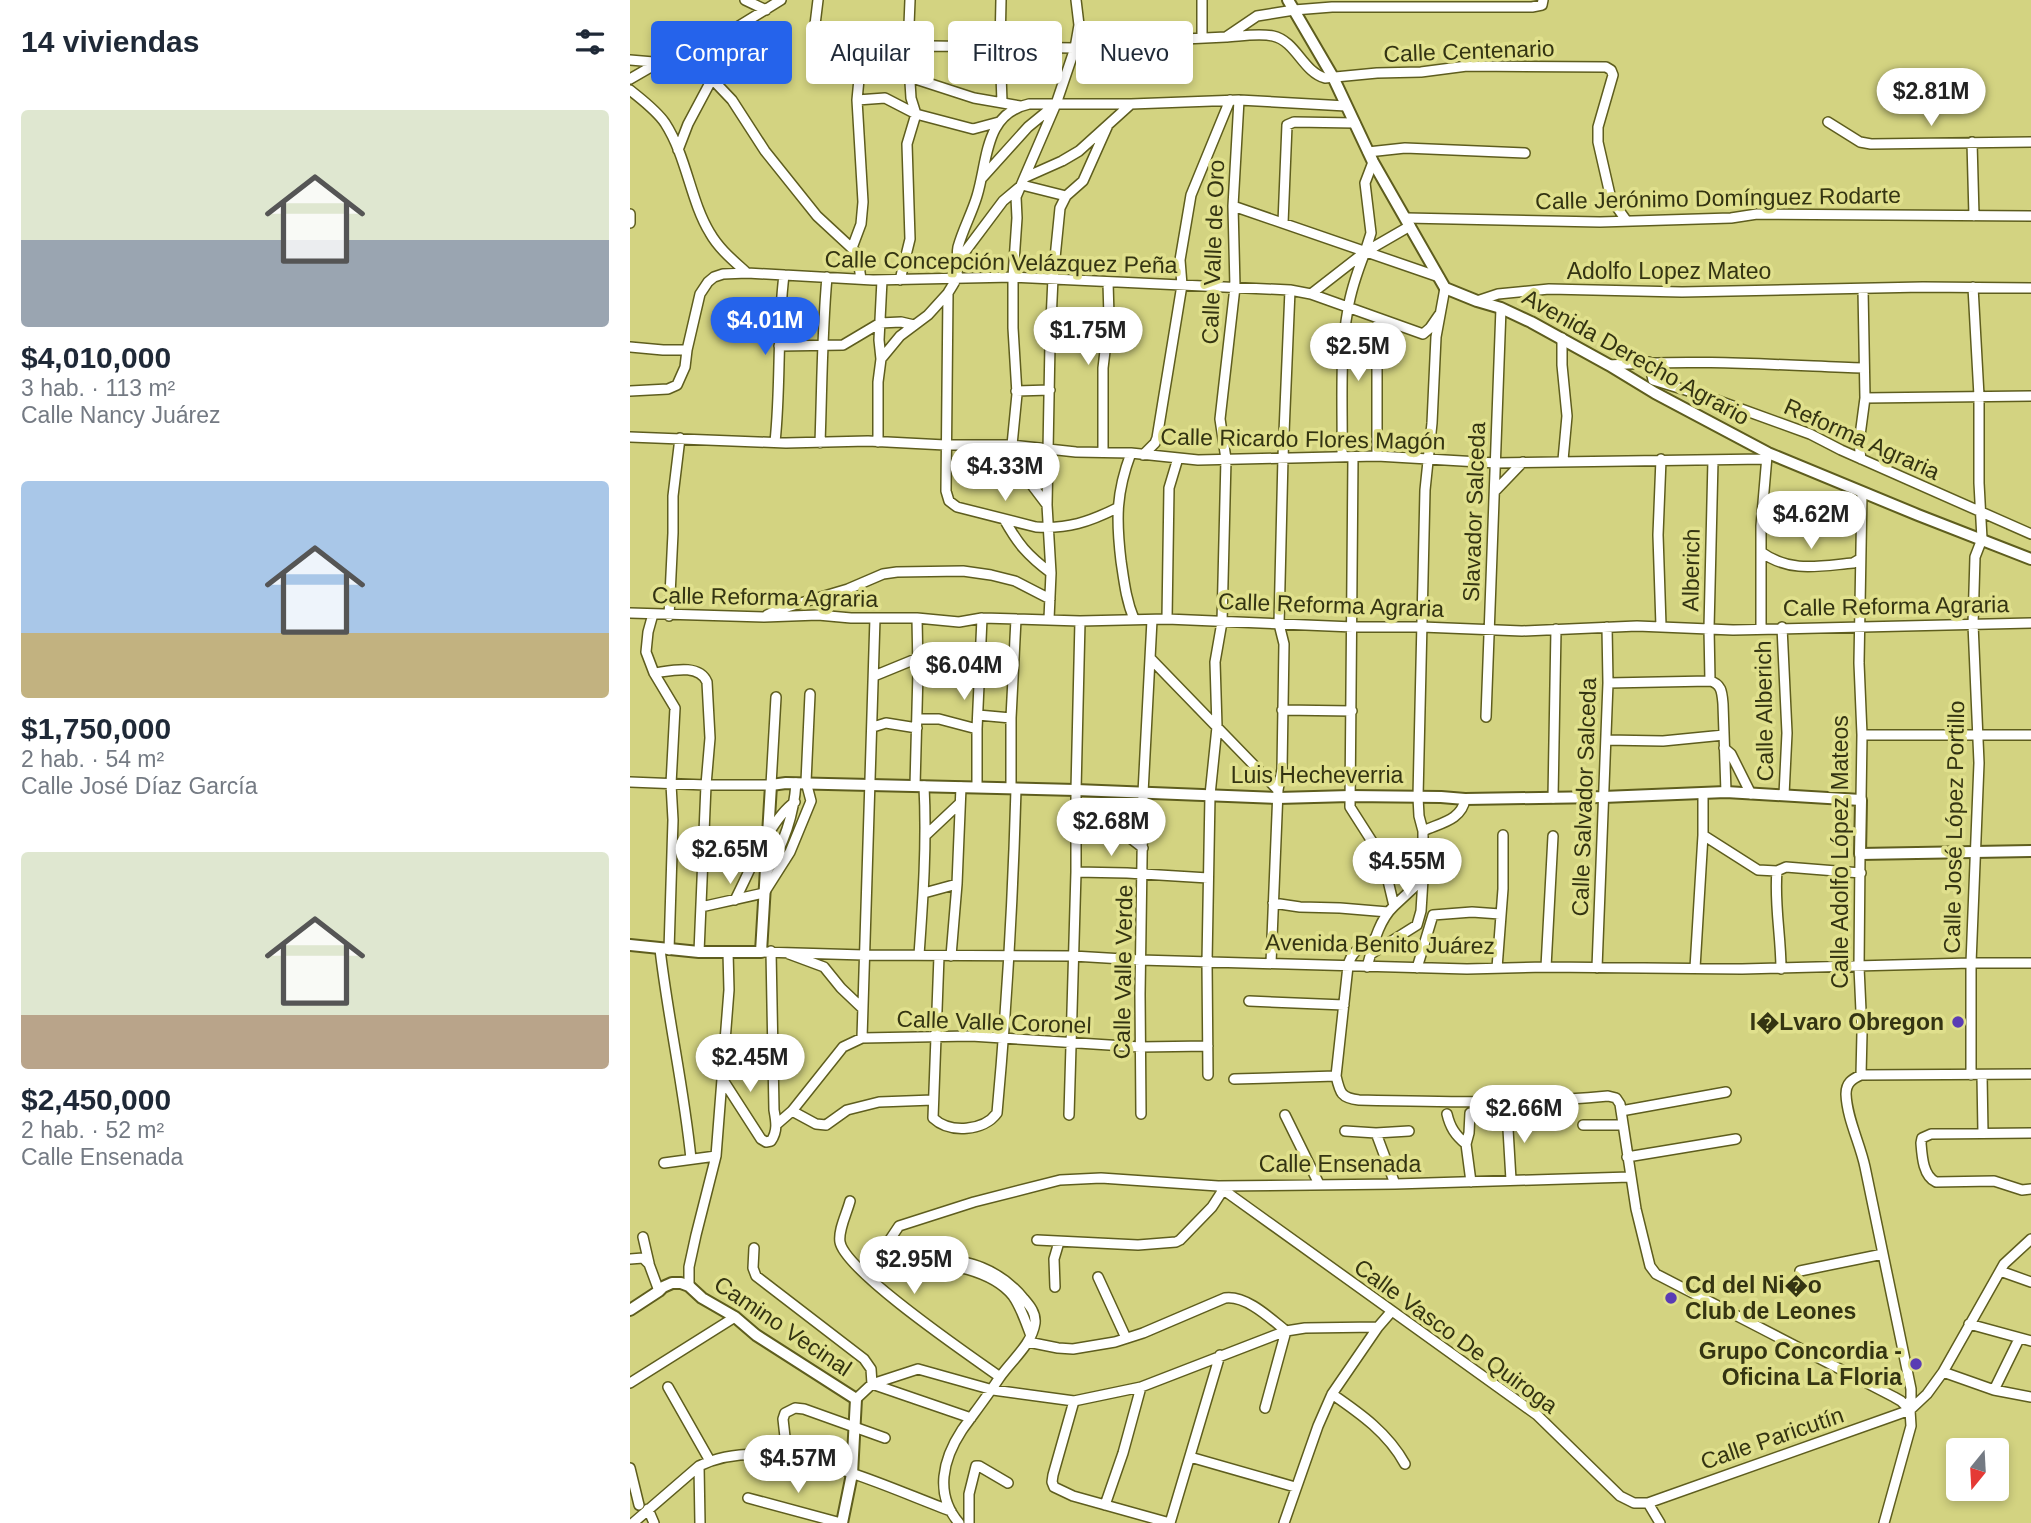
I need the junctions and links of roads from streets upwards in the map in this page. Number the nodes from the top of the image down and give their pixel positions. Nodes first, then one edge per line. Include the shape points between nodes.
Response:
1 (745, 0) edge
2 (781, 0) edge
3 (818, 0) edge
4 (910, 0) edge
5 (1001, 0) edge
6 (1076, 0) edge
7 (1202, 0) edge
8 (1543, 0) edge
9 (1291, 5) edge
10 (766, 10) junction
11 (748, 21) edge
12 (815, 21) edge
13 (909, 21) edge
14 (1001, 21) edge
15 (1202, 37) junction
16 (1226, 37) junction
17 (1062, 48) edge
18 (1075, 48) junction
19 (630, 60) edge
20 (651, 61) edge
21 (651, 67) edge
22 (1333, 77) junction
23 (630, 79) edge
24 (859, 84) edge
25 (910, 84) edge
26 (933, 84) edge
27 (1001, 84) edge
28 (630, 90) edge
29 (857, 100) junction
30 (1234, 100) junction
31 (1002, 102) junction
32 (1056, 104) junction
33 (1131, 104) junction
34 (1020, 106) junction
35 (1346, 106) junction
36 (916, 114) junction
37 (999, 122) junction
38 (1828, 122) dead end
39 (1355, 123) junction
40 (1108, 125) junction
41 (1972, 142) junction
42 (2031, 142) edge
43 (678, 150) junction
44 (1525, 153) dead end
45 (1370, 157) junction
46 (981, 180) junction
47 (1024, 181) junction
48 (1066, 196) junction
49 (1233, 206) junction
50 (630, 214) edge
51 (1974, 216) junction
52 (2031, 216) edge
53 (1626, 220) junction
54 (1408, 222) junction
55 (630, 223) edge
56 (1283, 223) junction
57 (852, 247) junction
58 (1365, 252) junction
59 (957, 263) junction
60 (747, 273) junction
61 (784, 275) junction
62 (827, 277) junction
63 (1013, 277) junction
64 (956, 278) junction
65 (1053, 278) junction
66 (861, 279) junction
67 (883, 280) junction
68 (900, 280) junction
69 (1108, 282) junction
70 (1442, 282) junction
71 (1182, 285) junction
72 (1235, 287) junction
73 (1973, 287) junction
74 (2031, 288) edge
75 (1863, 289) junction
76 (1290, 290) junction
77 (948, 293) junction
78 (1311, 293) junction
79 (1477, 301) junction
80 (1348, 307) junction
81 (1501, 308) junction
82 (1439, 315) junction
83 (1378, 319) junction
84 (880, 323) junction
85 (914, 325) junction
86 (1562, 338) junction
87 (779, 346) junction
88 (823, 346) junction
89 (630, 347) edge
90 (687, 350) junction
91 (881, 359) junction
92 (1649, 362) junction
93 (1609, 365) junction
94 (1863, 368) junction
95 (1653, 380) junction
96 (1050, 390) junction
97 (630, 391) edge
98 (1016, 391) junction
99 (1655, 393) junction
100 (1979, 396) junction
101 (2031, 396) edge
102 (1864, 398) junction
103 (630, 437) edge
104 (680, 438) junction
105 (775, 442) junction
106 (878, 442) junction
107 (820, 443) junction
108 (945, 445) junction
109 (1012, 445) junction
110 (1049, 448) junction
111 (1103, 452) junction
112 (1131, 453) junction
113 (1143, 454) junction
114 (1767, 456) junction
115 (1283, 457) junction
116 (1342, 457) junction
117 (1353, 457) junction
118 (1377, 457) junction
119 (1178, 458) junction
120 (1226, 459) junction
121 (1428, 459) junction
122 (1661, 459) junction
123 (1861, 459) junction
124 (1563, 460) junction
125 (1713, 460) junction
126 (1523, 462) junction
127 (1496, 463) junction
128 (1495, 492) junction
129 (1862, 492) junction
130 (1047, 505) junction
131 (1117, 508) junction
132 (1982, 514) junction
133 (1004, 519) junction
134 (1049, 528) junction
135 (2031, 534) edge
136 (1982, 539) junction
137 (1762, 552) junction
138 (1860, 559) junction
139 (2031, 559) edge
140 (1051, 573) junction
141 (1050, 598) junction
142 (630, 613) edge
143 (653, 614) junction
144 (669, 616) junction
145 (764, 617) junction
146 (875, 618) junction
147 (917, 618) junction
148 (982, 618) junction
149 (1016, 619) junction
150 (1049, 619) junction
151 (1167, 619) junction
152 (1134, 620) junction
153 (1152, 620) junction
154 (1080, 621) junction
155 (1222, 622) junction
156 (2031, 623) edge
157 (1279, 624) junction
158 (1973, 624) junction
159 (1661, 626) junction
160 (1353, 627) junction
161 (1422, 627) junction
162 (1607, 627) junction
163 (1782, 627) junction
164 (1860, 627) junction
165 (1709, 628) junction
166 (1556, 629) junction
167 (1761, 629) junction
168 (1489, 630) junction
169 (918, 658) junction
170 (1150, 658) junction
171 (654, 673) junction
172 (874, 676) junction
173 (1710, 681) junction
174 (1608, 683) junction
175 (810, 694) dead end
176 (776, 697) dead end
177 (1282, 710) junction
178 (1352, 710) junction
179 (978, 715) junction
180 (1486, 717) dead end
181 (1012, 718) junction
182 (917, 724) junction
183 (873, 727) junction
184 (1217, 727) junction
185 (977, 729) junction
186 (1724, 735) junction
187 (1862, 735) junction
188 (1976, 736) junction
189 (2031, 736) edge
190 (1606, 740) junction
191 (1724, 748) junction
192 (630, 782) edge
193 (801, 783) junction
194 (671, 784) junction
195 (870, 784) junction
196 (706, 785) junction
197 (771, 785) junction
198 (919, 786) junction
199 (961, 787) junction
200 (977, 788) junction
201 (1014, 789) junction
202 (1076, 790) junction
203 (1726, 792) junction
204 (1143, 793) junction
205 (1278, 794) junction
206 (1703, 794) junction
207 (1751, 794) junction
208 (1210, 795) junction
209 (1784, 795) junction
210 (1350, 796) junction
211 (1418, 796) junction
212 (1603, 797) junction
213 (1553, 798) junction
214 (1465, 799) junction
215 (1861, 800) junction
216 (795, 802) junction
217 (960, 803) junction
218 (1076, 804) junction
219 (1423, 831) junction
220 (926, 835) junction
221 (1503, 835) dead end
222 (1703, 835) junction
223 (767, 836) junction
224 (1553, 836) dead end
225 (1143, 848) junction
226 (1975, 850) junction
227 (2031, 851) edge
228 (1860, 853) junction
229 (1777, 871) junction
230 (1076, 872) junction
231 (1861, 873) junction
232 (765, 874) junction
233 (1143, 874) junction
234 (1208, 878) junction
235 (1423, 880) junction
236 (957, 884) junction
237 (764, 893) junction
238 (924, 893) junction
239 (735, 900) junction
240 (1273, 903) junction
241 (701, 907) junction
242 (1391, 909) junction
243 (1500, 914) junction
244 (1433, 915) junction
245 (1417, 925) junction
246 (1376, 938) junction
247 (630, 945) edge
248 (665, 949) junction
249 (699, 952) junction
250 (728, 952) junction
251 (771, 952) junction
252 (1371, 954) junction
253 (864, 955) junction
254 (919, 956) junction
255 (939, 956) junction
256 (951, 956) junction
257 (1009, 956) junction
258 (1073, 956) junction
259 (1140, 960) junction
260 (1207, 962) junction
261 (1971, 963) junction
262 (2031, 963) edge
263 (1272, 964) junction
264 (1348, 967) junction
265 (1367, 967) junction
266 (1546, 967) junction
267 (1858, 967) junction
268 (1417, 968) junction
269 (1497, 968) junction
270 (1597, 968) junction
271 (1695, 968) junction
272 (1781, 969) junction
273 (1249, 1001) dead end
274 (1344, 1005) junction
275 (862, 1008) junction
276 (938, 1037) junction
277 (862, 1038) junction
278 (1004, 1039) junction
279 (1072, 1042) junction
280 (1208, 1046) junction
281 (1140, 1047) junction
282 (1971, 1074) junction
283 (2031, 1074) edge
284 (1208, 1075) dead end
285 (1861, 1075) junction
286 (1982, 1075) junction
287 (1336, 1076) junction
288 (1234, 1079) dead end
289 (723, 1080) junction
290 (1726, 1092) dead end
291 (933, 1100) junction
292 (792, 1111) junction
293 (1621, 1111) junction
294 (1507, 1112) dead end
295 (1470, 1113) dead end
296 (1447, 1114) dead end
297 (1069, 1115) dead end
298 (1141, 1115) dead end
299 (1286, 1115) dead end
300 (777, 1124) junction
301 (1583, 1125) dead end
302 (1623, 1125) junction
303 (1345, 1131) dead end
304 (1409, 1131) dead end
305 (1376, 1133) junction
306 (1983, 1133) junction
307 (2031, 1133) edge
308 (1736, 1139) dead end
309 (1466, 1144) junction
310 (716, 1156) junction
311 (1627, 1157) junction
312 (691, 1159) junction
313 (664, 1163) dead end
314 (1630, 1177) junction
315 (1511, 1180) junction
316 (1471, 1181) junction
317 (1319, 1184) junction
318 (1395, 1184) junction
319 (1220, 1188) junction
320 (2031, 1189) edge
321 (850, 1201) dead end
322 (643, 1237) dead end
323 (1037, 1240) dead end
324 (2031, 1240) edge
325 (1059, 1242) junction
326 (754, 1248) dead end
327 (918, 1253) dead end
328 (1883, 1254) junction
329 (630, 1259) edge
330 (649, 1264) junction
331 (1800, 1271) dead end
332 (2000, 1271) junction
333 (1098, 1277) dead end
334 (2031, 1282) edge
335 (689, 1286) junction
336 (1055, 1287) dead end
337 (659, 1291) junction
338 (630, 1310) edge
339 (1391, 1312) junction
340 (735, 1317) junction
341 (1969, 1324) junction
342 (1378, 1326) junction
343 (1286, 1331) junction
344 (1126, 1338) junction
345 (1029, 1339) junction
346 (2019, 1339) junction
347 (2031, 1342) edge
348 (1220, 1355) junction
349 (1943, 1372) junction
350 (1000, 1377) junction
351 (630, 1383) edge
352 (872, 1384) junction
353 (668, 1387) dead end
354 (1141, 1387) junction
355 (993, 1390) junction
356 (1994, 1390) junction
357 (1332, 1394) junction
358 (2031, 1397) edge
359 (856, 1399) junction
360 (1074, 1401) junction
361 (1265, 1408) dead end
362 (1908, 1408) junction
363 (971, 1418) junction
364 (856, 1428) junction
365 (885, 1438) dead end
366 (787, 1455) junction
367 (1190, 1457) junction
368 (710, 1461) junction
369 (1405, 1464) dead end
370 (699, 1466) junction
371 (630, 1468) edge
372 (852, 1474) junction
373 (1008, 1483) dead end
374 (1295, 1487) junction
375 (748, 1497) dead end
376 (1648, 1503) junction
377 (639, 1506) edge
378 (1105, 1506) junction
379 (955, 1519) edge
380 (633, 1523) edge
381 (654, 1523) edge
382 (700, 1523) edge
383 (842, 1523) edge
384 (969, 1523) edge
385 (1170, 1523) edge
386 (1284, 1523) edge
387 (1660, 1523) edge
388 (1884, 1523) edge

1 - 10 street
2 - 10 street
3 - 12 street
4 - 13 street
5 - 14 street
6 - 18 street via 1079,25
7 - 15 street
8 - 9 street via 1542,5 1532,7
9 - 16 street via 1257,16
9 - 22 street
10 - 11 street
15 - 16 street
15 - 18 street
16 - 22 street via 1281,39 1320,77
17 - 18 street
18 - 32 street
19 - 20 street
21 - 23 street
22 - 35 street
22 - 53 street, Calle Centenario via 1468,66 1606,67 1613,75 1598,142 1611,200
24 - 29 street
25 - 36 street
26 - 31 street
27 - 31 street
28 - 43 street via 665,124
29 - 36 street via 885,98
29 - 57 street via 863,202
30 - 33 street
30 - 35 street
30 - 49 street, Calle Valle de Oro
30 - 71 street via 1191,195 1180,260
31 - 34 street
32 - 33 street
32 - 34 street
32 - 46 street via 1028,127
32 - 47 street
33 - 40 street
34 - 37 street
35 - 39 street
36 - 37 street via 973,129
36 - 68 street via 907,144 910,239
37 - 46 street
38 - 41 street via 1871,144
39 - 45 street
39 - 56 street via 1287,125
40 - 47 street via 1079,151
40 - 48 street via 1083,181
41 - 42 street
41 - 51 street
43 - 57 street via 712,79 817,216
43 - 60 street via 709,232
44 - 45 street via 1405,148
45 - 54 street
45 - 58 street via 1365,183 1371,233
46 - 59 street
47 - 48 street
47 - 59 street via 1003,201
47 - 63 street via 1016,197
48 - 65 street via 1060,208
49 - 56 street
49 - 72 street, Calle Valle de Oro
50 - 55 street
51 - 52 street, Calle Jerónimo Domínguez Rodarte
51 - 53 street, Calle Jerónimo Domínguez Rodarte via 1757,214
53 - 54 street, Calle Jerónimo Domínguez Rodarte
54 - 58 street
54 - 70 street
56 - 58 street
57 - 66 street
58 - 70 street
58 - 78 street
58 - 80 street
59 - 64 street
60 - 61 street, Calle Concepción Velázquez Peña
60 - 90 street, Calle Concepción Velázquez Peña via 723,274 708,282 700,294
61 - 62 street, Calle Concepción Velázquez Peña
61 - 87 street
62 - 66 street, Calle Concepción Velázquez Peña
62 - 88 street
63 - 64 street, Calle Concepción Velázquez Peña
63 - 65 street, Calle Concepción Velázquez Peña
63 - 98 street
64 - 68 street, Calle Concepción Velázquez Peña
64 - 77 street
65 - 69 street, Calle Concepción Velázquez Peña
65 - 96 street
66 - 67 street, Calle Concepción Velázquez Peña
67 - 68 street, Calle Concepción Velázquez Peña
67 - 84 street
69 - 71 street, Calle Concepción Velázquez Peña
69 - 111 street
70 - 79 street, Avenida Derecho Agrario
70 - 82 street
71 - 72 street, Calle Concepción Velázquez Peña
71 - 113 street via 1156,443
72 - 76 street, Calle Concepción Velázquez Peña
72 - 120 street, Calle Valle de Oro via 1220,419
73 - 74 street
73 - 75 street
73 - 100 street
75 - 79 street, Adolfo Lopez Mateo via 1549,289
75 - 94 street
76 - 78 street, Calle Concepción Velázquez Peña
76 - 115 street
77 - 85 street
77 - 108 street
78 - 80 street, Calle Concepción Velázquez Peña
79 - 81 street, Avenida Derecho Agrario
80 - 83 street, Calle Concepción Velázquez Peña
80 - 116 street
81 - 86 street, Avenida Derecho Agrario
81 - 127 street, Slavador Salceda
82 - 83 street, Calle Concepción Velázquez Peña via 1423,334
82 - 121 street
83 - 118 street
84 - 85 street
84 - 88 street via 843,345
84 - 91 street
85 - 91 street
86 - 93 street, Avenida Derecho Agrario
86 - 124 street via 1567,416
87 - 88 street
87 - 105 street
88 - 107 street
89 - 90 street
90 - 97 street via 677,385
91 - 106 street
92 - 93 street
92 - 94 street
92 - 95 street
93 - 99 street, Avenida Derecho Agrario
94 - 102 street
95 - 99 street
95 - 123 street, Reforma Agraria via 1810,434
96 - 98 street
96 - 110 street
98 - 109 street
99 - 114 street, Avenida Derecho Agrario
100 - 101 street
100 - 102 street
100 - 132 street
102 - 123 street via 1858,443
103 - 104 street, Calle Ricardo Flores Magón
104 - 105 street, Calle Ricardo Flores Magón
104 - 144 street
105 - 107 street, Calle Ricardo Flores Magón
106 - 107 street, Calle Ricardo Flores Magón
106 - 108 street, Calle Ricardo Flores Magón
108 - 109 street, Calle Ricardo Flores Magón
108 - 133 street via 949,501
109 - 110 street, Calle Ricardo Flores Magón
109 - 130 street via 1016,464
110 - 111 street, Calle Ricardo Flores Magón
110 - 130 street
111 - 112 street, Calle Ricardo Flores Magón
112 - 113 street, Calle Ricardo Flores Magón
112 - 131 street
113 - 119 street, Calle Ricardo Flores Magón
114 - 125 street, Calle Ricardo Flores Magón
114 - 129 street, Avenida Derecho Agrario
114 - 137 street
115 - 116 street, Calle Ricardo Flores Magón
115 - 120 street, Calle Ricardo Flores Magón
115 - 157 street
116 - 117 street, Calle Ricardo Flores Magón
117 - 118 street, Calle Ricardo Flores Magón
117 - 160 street
118 - 121 street, Calle Ricardo Flores Magón
119 - 120 street, Calle Ricardo Flores Magón
119 - 151 street via 1169,488
120 - 155 street, Calle Valle de Oro
121 - 127 street, Calle Ricardo Flores Magón
121 - 161 street
122 - 124 street, Calle Ricardo Flores Magón
122 - 125 street, Calle Ricardo Flores Magón
122 - 159 street
123 - 132 street, Reforma Agraria
124 - 126 street, Calle Ricardo Flores Magón
125 - 165 street, Alberich
126 - 127 street, Calle Ricardo Flores Magón
126 - 128 street
127 - 128 street, Slavador Salceda
128 - 168 street, Slavador Salceda
129 - 136 street, Avenida Derecho Agrario
129 - 138 street, Calle Adolfo López Mateos
130 - 134 street
131 - 134 street via 1094,520
131 - 152 street via 1126,600
132 - 135 street, Reforma Agraria
132 - 136 street, Calle José López Portillo
133 - 134 street
133 - 140 street via 1030,557
134 - 140 street
136 - 139 street, Avenida Derecho Agrario
136 - 158 street, Calle José López Portillo via 1975,565
137 - 138 street via 1795,567
137 - 167 street
138 - 164 street, Calle Adolfo López Mateos
140 - 141 street
141 - 145 street via 991,575 897,572
141 - 150 street
142 - 143 street, Calle Reforma Agraria
143 - 144 street, Calle Reforma Agraria
143 - 171 street via 646,652
144 - 145 street, Calle Reforma Agraria
145 - 146 street, Calle Reforma Agraria
146 - 147 street, Calle Reforma Agraria
146 - 172 street
147 - 148 street, Calle Reforma Agraria via 959,622
147 - 169 street
148 - 149 street, Calle Reforma Agraria
148 - 179 street
149 - 150 street, Calle Reforma Agraria
149 - 181 street
150 - 154 street, Calle Reforma Agraria
151 - 153 street, Calle Reforma Agraria
151 - 155 street, Calle Reforma Agraria
152 - 153 street, Calle Reforma Agraria
152 - 154 street, Calle Reforma Agraria
153 - 170 street, Calle Valle Verde
154 - 202 street
155 - 157 street, Calle Reforma Agraria
155 - 184 street, Calle Valle de Oro via 1215,662
156 - 158 street, Calle Reforma Agraria
157 - 160 street, Calle Reforma Agraria
157 - 177 street via 1284,644
158 - 164 street, Calle Reforma Agraria
158 - 188 street, Calle José López Portillo
159 - 162 street, Calle Reforma Agraria
159 - 165 street, Calle Reforma Agraria
160 - 161 street, Calle Reforma Agraria
160 - 178 street
161 - 168 street, Calle Reforma Agraria
161 - 211 street
162 - 166 street, Calle Reforma Agraria
162 - 174 street, Calle Salvador Salceda
163 - 164 street, Calle Reforma Agraria
163 - 167 street, Calle Reforma Agraria
163 - 209 street, Calle Alberich via 1787,733
164 - 187 street, Calle Adolfo López Mateos
165 - 167 street, Calle Reforma Agraria
165 - 173 street, Alberich
166 - 168 street, Calle Reforma Agraria
166 - 213 street
168 - 180 street, Slavador Salceda
169 - 172 street
169 - 182 street
170 - 184 street
170 - 204 street, Calle Valle Verde
171 - 194 street via 675,708
171 - 196 street via 691,671 705,677 710,738
172 - 183 street
173 - 174 street
173 - 186 street via 1722,690
174 - 190 street, Calle Salvador Salceda
175 - 193 street
176 - 197 street
177 - 178 street
177 - 205 street
178 - 210 street
179 - 181 street
179 - 185 street
181 - 201 street
182 - 183 street
182 - 185 street via 939,719
182 - 198 street
183 - 195 street
184 - 205 street
184 - 208 street, Calle Valle de Oro
185 - 200 street
186 - 190 street
186 - 191 street
187 - 188 street
187 - 215 street, Calle Adolfo López Mateos
188 - 189 street
188 - 226 street, Calle José López Portillo
190 - 212 street, Calle Salvador Salceda
191 - 203 street
191 - 207 street
192 - 194 street
193 - 195 street, Luis Hecheverria
193 - 197 street, Luis Hecheverria
193 - 216 street
193 - 237 street via 811,801 790,852
194 - 196 street
194 - 248 street
195 - 198 street, Luis Hecheverria
195 - 253 street
196 - 197 street
196 - 241 street
197 - 223 street
198 - 199 street, Luis Hecheverria
198 - 220 street
199 - 200 street, Luis Hecheverria
199 - 217 street
200 - 201 street, Luis Hecheverria
201 - 202 street, Luis Hecheverria
201 - 257 street
202 - 204 street, Luis Hecheverria
202 - 218 street
203 - 206 street, Luis Hecheverria
203 - 207 street, Luis Hecheverria
204 - 208 street, Luis Hecheverria
204 - 225 street, Calle Valle Verde
205 - 208 street, Luis Hecheverria
205 - 210 street, Luis Hecheverria
205 - 240 street
206 - 212 street, Luis Hecheverria
206 - 222 street
207 - 209 street, Luis Hecheverria
208 - 234 street, Calle Valle de Oro
209 - 215 street, Luis Hecheverria
210 - 211 street, Luis Hecheverria
210 - 242 street via 1352,812 1385,868
211 - 214 street, Luis Hecheverria
211 - 219 street
212 - 213 street, Luis Hecheverria
212 - 270 street, Calle Salvador Salceda
213 - 214 street, Luis Hecheverria
214 - 219 street via 1457,816
215 - 228 street, Calle Adolfo López Mateos
216 - 223 street
216 - 232 street
217 - 220 street
217 - 236 street
218 - 225 street via 1104,812
218 - 230 street
219 - 235 street
220 - 238 street
221 - 243 street
222 - 229 street via 1758,870
222 - 271 street
223 - 232 street
223 - 239 street
224 - 266 street
225 - 233 street, Calle Valle Verde
226 - 227 street
226 - 228 street
226 - 261 street, Calle José López Portillo
228 - 231 street, Calle Adolfo López Mateos
229 - 231 street via 1786,867
229 - 272 street
230 - 233 street
230 - 258 street
231 - 267 street, Calle Adolfo López Mateos
232 - 237 street
233 - 234 street
233 - 259 street, Calle Valle Verde
234 - 260 street, Calle Valle de Oro
235 - 242 street
235 - 245 street
236 - 238 street
236 - 256 street
237 - 239 street
237 - 251 street
238 - 254 street
239 - 241 street
240 - 242 street
240 - 263 street
241 - 249 street
242 - 246 street
243 - 244 street
243 - 269 street
244 - 245 street
244 - 268 street
245 - 252 street
246 - 252 street
246 - 264 street via 1350,956
247 - 248 street, Avenida Benito Juárez
248 - 249 street, Avenida Benito Juárez
248 - 312 street via 665,995
249 - 250 street, Avenida Benito Juárez
250 - 251 street, Avenida Benito Juárez
250 - 289 street
251 - 253 street, Avenida Benito Juárez
251 - 275 street via 824,967
251 - 300 street
252 - 265 street
253 - 254 street, Avenida Benito Juárez
253 - 275 street
254 - 255 street, Avenida Benito Juárez
255 - 256 street, Avenida Benito Juárez
255 - 276 street
256 - 257 street, Avenida Benito Juárez
257 - 258 street, Avenida Benito Juárez
257 - 278 street
258 - 259 street, Avenida Benito Juárez
258 - 279 street
259 - 260 street, Avenida Benito Juárez
259 - 281 street, Calle Valle Verde
260 - 263 street, Avenida Benito Juárez
260 - 280 street, Calle Valle de Oro
261 - 262 street, Avenida Benito Juárez
261 - 267 street, Avenida Benito Juárez
261 - 282 street, Calle José López Portillo
263 - 264 street, Avenida Benito Juárez
264 - 265 street, Avenida Benito Juárez
264 - 274 street
265 - 268 street, Avenida Benito Juárez
266 - 269 street, Avenida Benito Juárez
266 - 270 street, Avenida Benito Juárez
267 - 272 street, Avenida Benito Juárez
267 - 285 street, Calle Adolfo López Mateos
268 - 269 street, Avenida Benito Juárez
270 - 271 street, Avenida Benito Juárez
271 - 272 street, Avenida Benito Juárez
273 - 274 street
274 - 287 street
275 - 277 street
276 - 277 street, Calle Valle Coronel
276 - 278 street, Calle Valle Coronel
276 - 291 street
277 - 292 street via 843,1047
278 - 279 street, Calle Valle Coronel
278 - 291 street via 997,1113 992,1121 963,1130 936,1122
279 - 281 street, Calle Valle Coronel
279 - 297 street
280 - 281 street, Calle Valle Coronel
280 - 284 street, Calle Valle de Oro
281 - 298 street, Calle Valle Verde
282 - 285 street
282 - 286 street
283 - 286 street
285 - 328 street, Calle Adolfo López Mateos via 1849,1082 1846,1094
286 - 306 street
287 - 288 street
287 - 293 street via 1339,1089 1349,1099 1456,1102 1608,1096 1619,1100
289 - 300 street via 761,1139 771,1141
289 - 310 street
290 - 293 street
291 - 292 street via 879,1102 847,1110 826,1125
292 - 300 street
293 - 302 street
294 - 315 street
295 - 309 street
296 - 309 street via 1456,1136
299 - 317 street
301 - 302 street
302 - 311 street
303 - 305 street
304 - 305 street
305 - 318 street
306 - 307 street
306 - 320 street via 1922,1138 1929,1179 1994,1181
308 - 311 street
309 - 316 street
310 - 312 street
310 - 335 street via 689,1268
311 - 314 street
312 - 313 street
314 - 315 street, Calle Ensenada
314 - 362 street via 1650,1266 1656,1274
315 - 316 street, Calle Ensenada
316 - 318 street, Calle Ensenada
317 - 318 street, Calle Ensenada
317 - 319 street, Calle Ensenada
319 - 325 street via 1212,1207 1175,1242
319 - 339 street, Calle Vasco De Quiroga
319 - 345 street, Calle Ensenada via 1101,1178 1060,1180 900,1226 887,1244 889,1254 989,1277 1014,1297
321 - 350 street via 840,1237 842,1250 897,1302
322 - 330 street
323 - 325 street
324 - 332 street
325 - 336 street
326 - 352 street via 756,1276 864,1359 871,1369
327 - 345 street via 998,1274 1032,1309 1035,1317
328 - 331 street
328 - 362 street, Calle Adolfo López Mateos via 1912,1394
329 - 330 street via 643,1258
330 - 337 street
332 - 334 street
332 - 341 street
333 - 344 street
335 - 337 street via 672,1283
335 - 340 street, Camino Vecinal
337 - 338 street
339 - 342 street
339 - 376 street, Calle Vasco De Quiroga via 1537,1415 1620,1496
340 - 351 street
340 - 359 street, Camino Vecinal
341 - 346 street
341 - 349 street
342 - 343 street, Camino Vecinal
342 - 357 street
343 - 344 street via 1232,1297
343 - 348 street, Camino Vecinal
343 - 361 street
344 - 345 street via 1073,1349
345 - 350 street
346 - 347 street
346 - 356 street
348 - 354 street, Camino Vecinal
348 - 367 street
349 - 356 street
349 - 362 street via 1927,1394
350 - 355 street
352 - 355 street, Camino Vecinal via 918,1369
352 - 359 street, Camino Vecinal
352 - 363 street
353 - 368 street
354 - 360 street, Camino Vecinal
354 - 378 street
355 - 360 street, Camino Vecinal
355 - 363 street
356 - 358 street
357 - 369 street via 1374,1425
357 - 374 street
359 - 364 street, Camino Vecinal
360 - 378 street via 1052,1482 1058,1491
362 - 376 street, Calle Paricutín
362 - 388 street, Calle Adolfo López Mateos via 1911,1426
363 - 379 street via 946,1461 943,1487
364 - 365 street
364 - 366 street via 804,1409 789,1409 783,1419
364 - 372 street, Camino Vecinal
366 - 368 street via 746,1454
366 - 372 street
367 - 374 street
367 - 385 street
368 - 370 street
370 - 377 street
370 - 382 street
371 - 377 street
372 - 379 street
372 - 383 street, Camino Vecinal
373 - 384 street via 976,1466 969,1494
374 - 386 street
375 - 383 street
376 - 387 street
377 - 380 street
377 - 381 street
378 - 385 street

